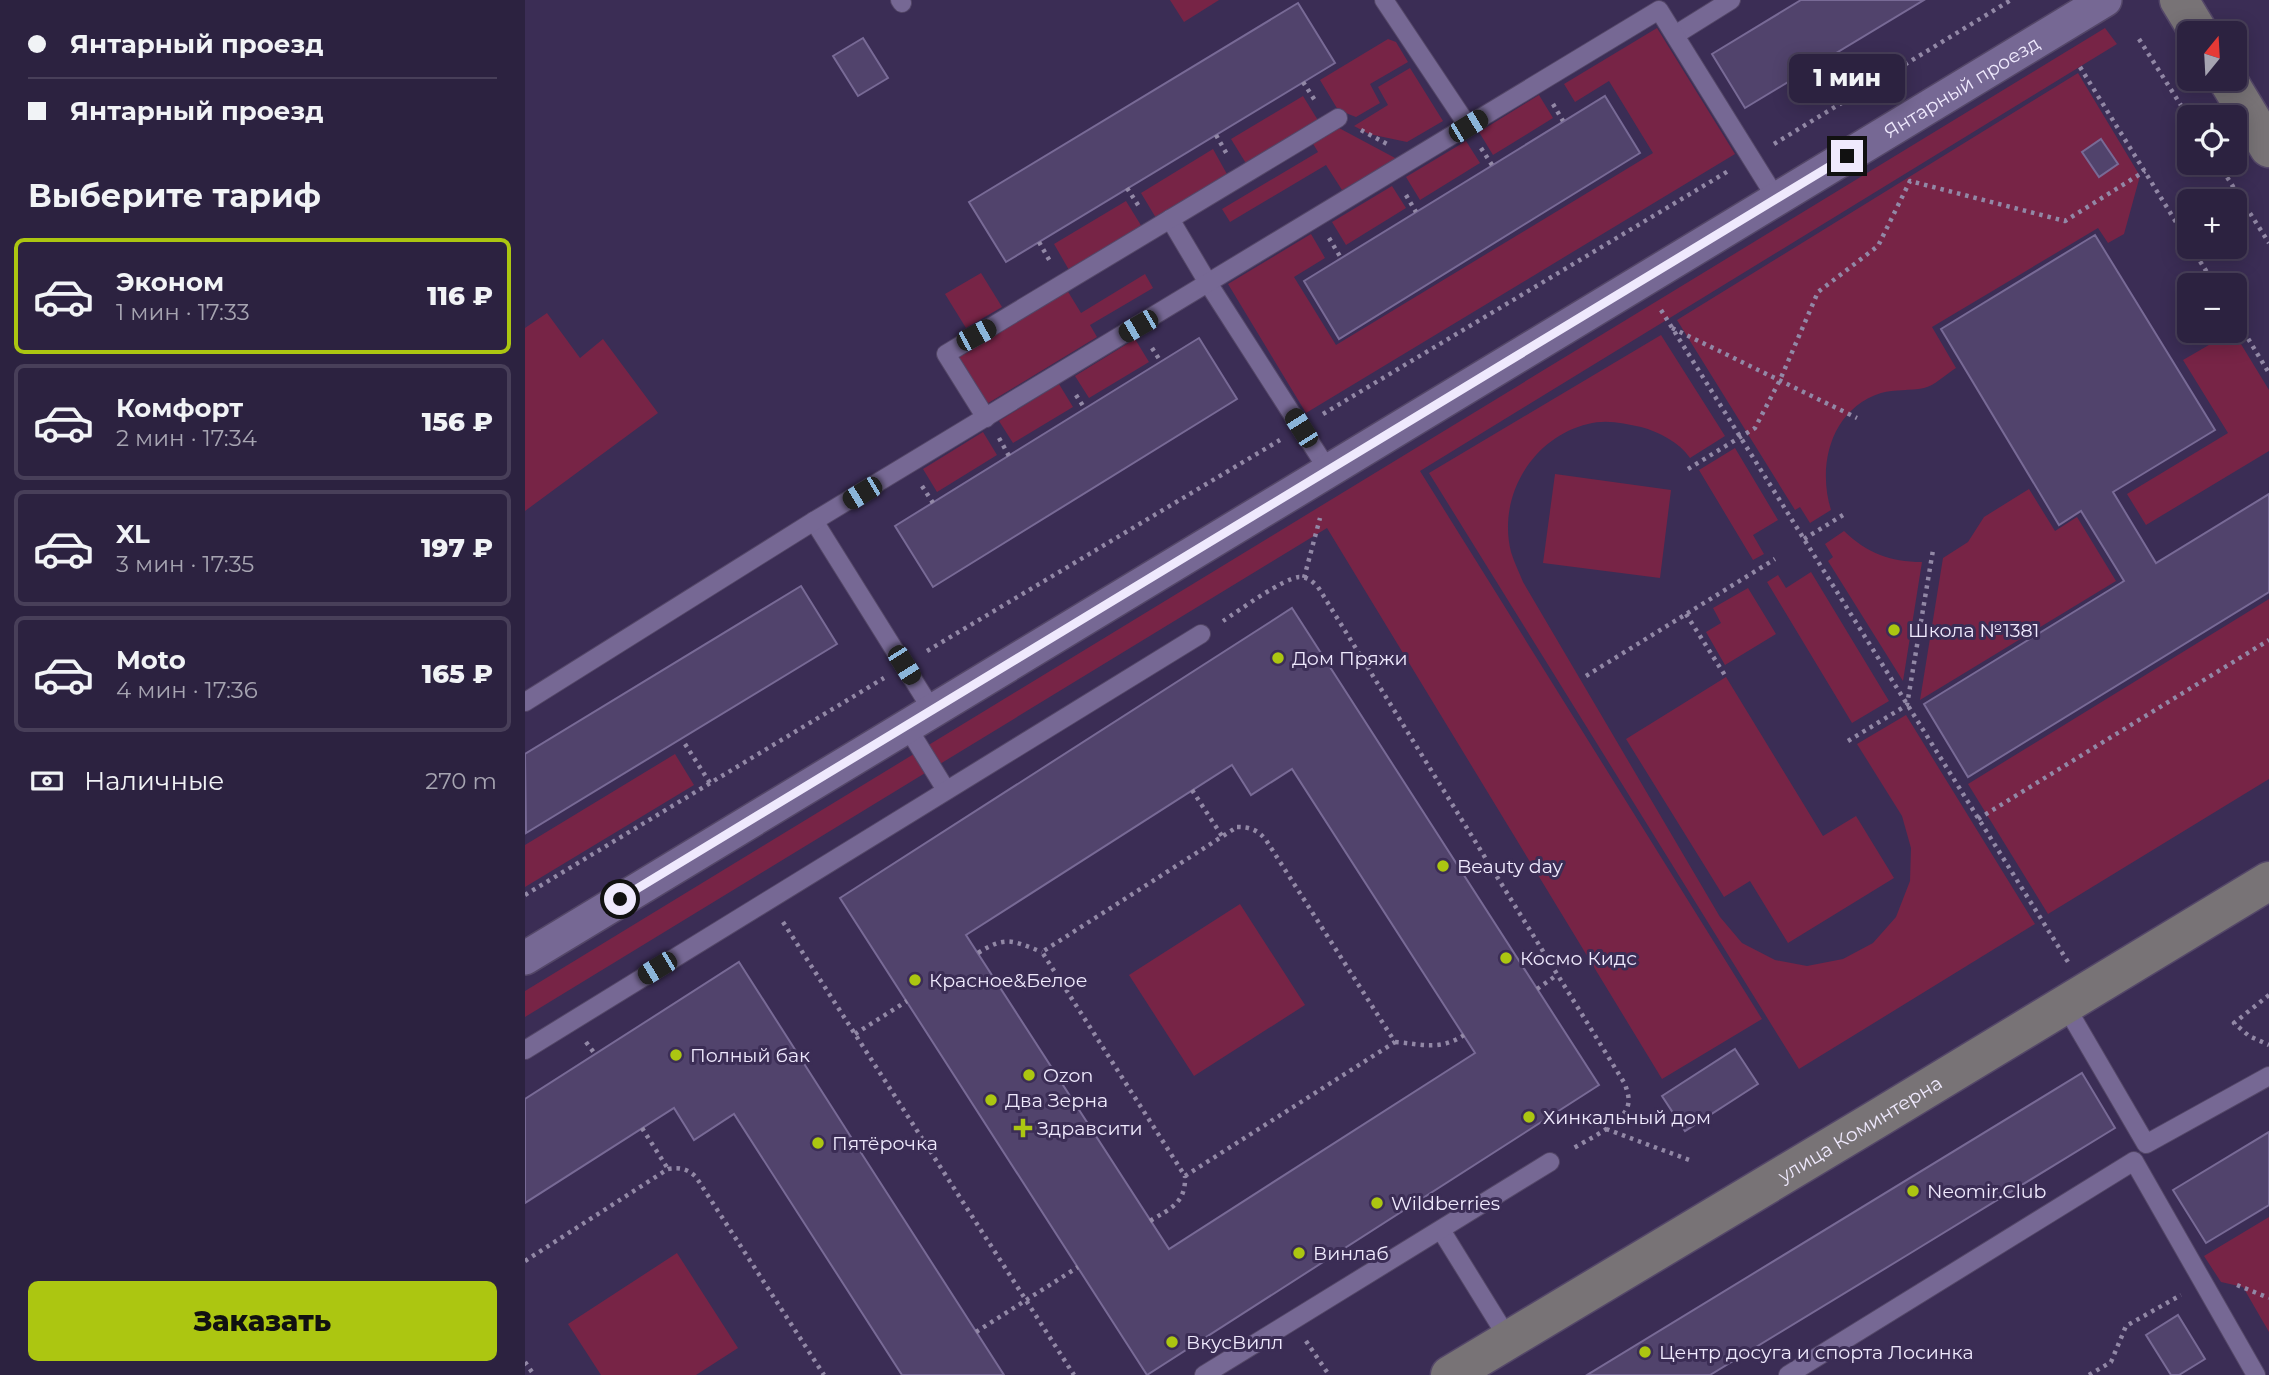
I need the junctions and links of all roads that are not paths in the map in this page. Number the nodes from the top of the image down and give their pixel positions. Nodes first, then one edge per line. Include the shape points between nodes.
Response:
1 (1384, 0) edge
2 (1731, 0) edge
3 (2105, 0) edge
4 (2179, 0) edge
5 (2192, 21) edge
6 (1675, 35) junction
7 (2234, 91) edge
8 (1338, 118) road end
9 (1468, 126) junction
10 (2269, 148) edge
11 (1776, 198) junction
12 (1170, 219) junction
13 (1208, 283) junction
14 (986, 418) junction
15 (1328, 470) junction
16 (814, 522) junction
17 (1201, 634) road end
18 (525, 702) edge
19 (919, 717) junction
20 (946, 790) junction
21 (2269, 881) edge
22 (525, 958) edge
23 (2076, 998) junction
24 (525, 1050) edge
25 (2269, 1076) edge
26 (2146, 1144) junction
27 (2134, 1161) junction
28 (1550, 1162) road end
29 (1441, 1230) junction
30 (1509, 1340) junction
31 (1204, 1375) edge
32 (1450, 1375) edge
33 (1788, 1375) edge
34 (2256, 1375) edge

1 - 9 lane
2 - 6 lane
3 - 11 street, Янтарный проезд
4 - 5 street
6 - 9 lane via 1660,10
6 - 11 lane
7 - 10 street
8 - 12 lane
9 - 13 lane
11 - 15 street, Янтарный проезд
12 - 13 lane
12 - 14 lane via 946,354
13 - 14 lane
13 - 15 lane
14 - 16 lane
15 - 19 street, Янтарный проезд
16 - 18 lane
16 - 19 lane via 904,665
17 - 20 lane
19 - 20 lane
19 - 22 street, Янтарный проезд
20 - 24 lane
21 - 23 street, улица Коминтерна
23 - 26 lane
23 - 30 street, улица Коминтерна
25 - 26 lane
26 - 27 lane
27 - 33 lane
27 - 34 lane
28 - 29 lane
29 - 30 lane
29 - 31 lane
30 - 32 street, улица Коминтерна

